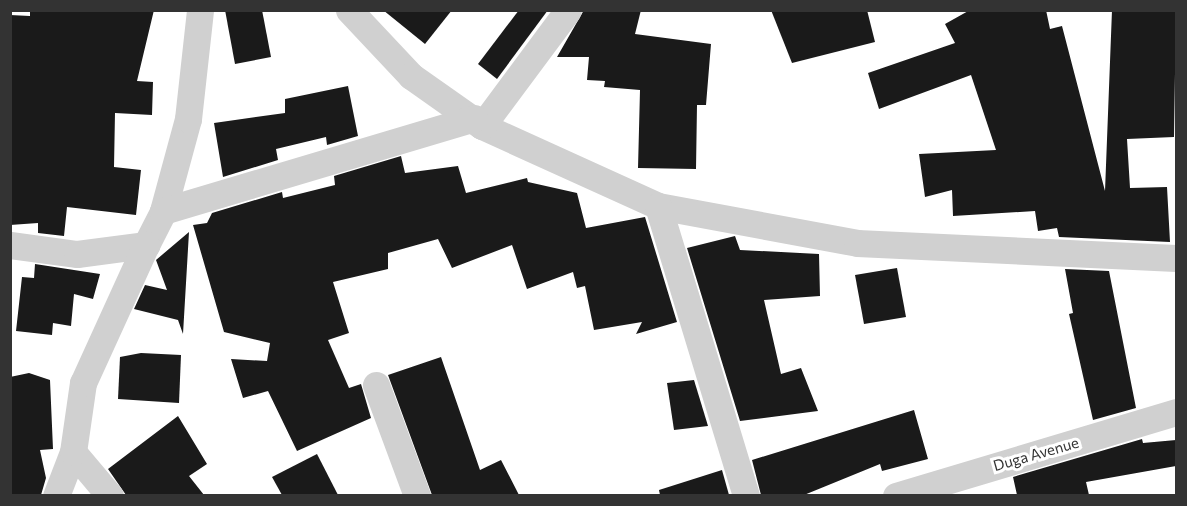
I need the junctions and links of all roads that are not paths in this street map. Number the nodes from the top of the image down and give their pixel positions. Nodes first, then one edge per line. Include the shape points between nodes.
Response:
1 (200, 10) edge
2 (349, 10) edge
3 (568, 10) edge
4 (478, 122) junction
5 (658, 207) junction
6 (164, 211) junction
7 (10, 245) edge
8 (146, 245) junction
9 (1176, 258) edge
10 (375, 385) dead end
11 (1176, 412) edge
12 (73, 452) junction
13 (56, 495) edge
14 (110, 495) edge
15 (417, 495) edge
16 (746, 495) edge
17 (896, 495) edge

1 - 6 street via 188,119
2 - 4 street via 411,76
3 - 4 street
4 - 5 street
4 - 6 street
5 - 9 street via 857,243
5 - 16 street
6 - 8 street
7 - 8 street via 77,254
8 - 12 street via 83,383
10 - 15 street
11 - 17 street, Duga Avenue
12 - 13 street
12 - 14 street

